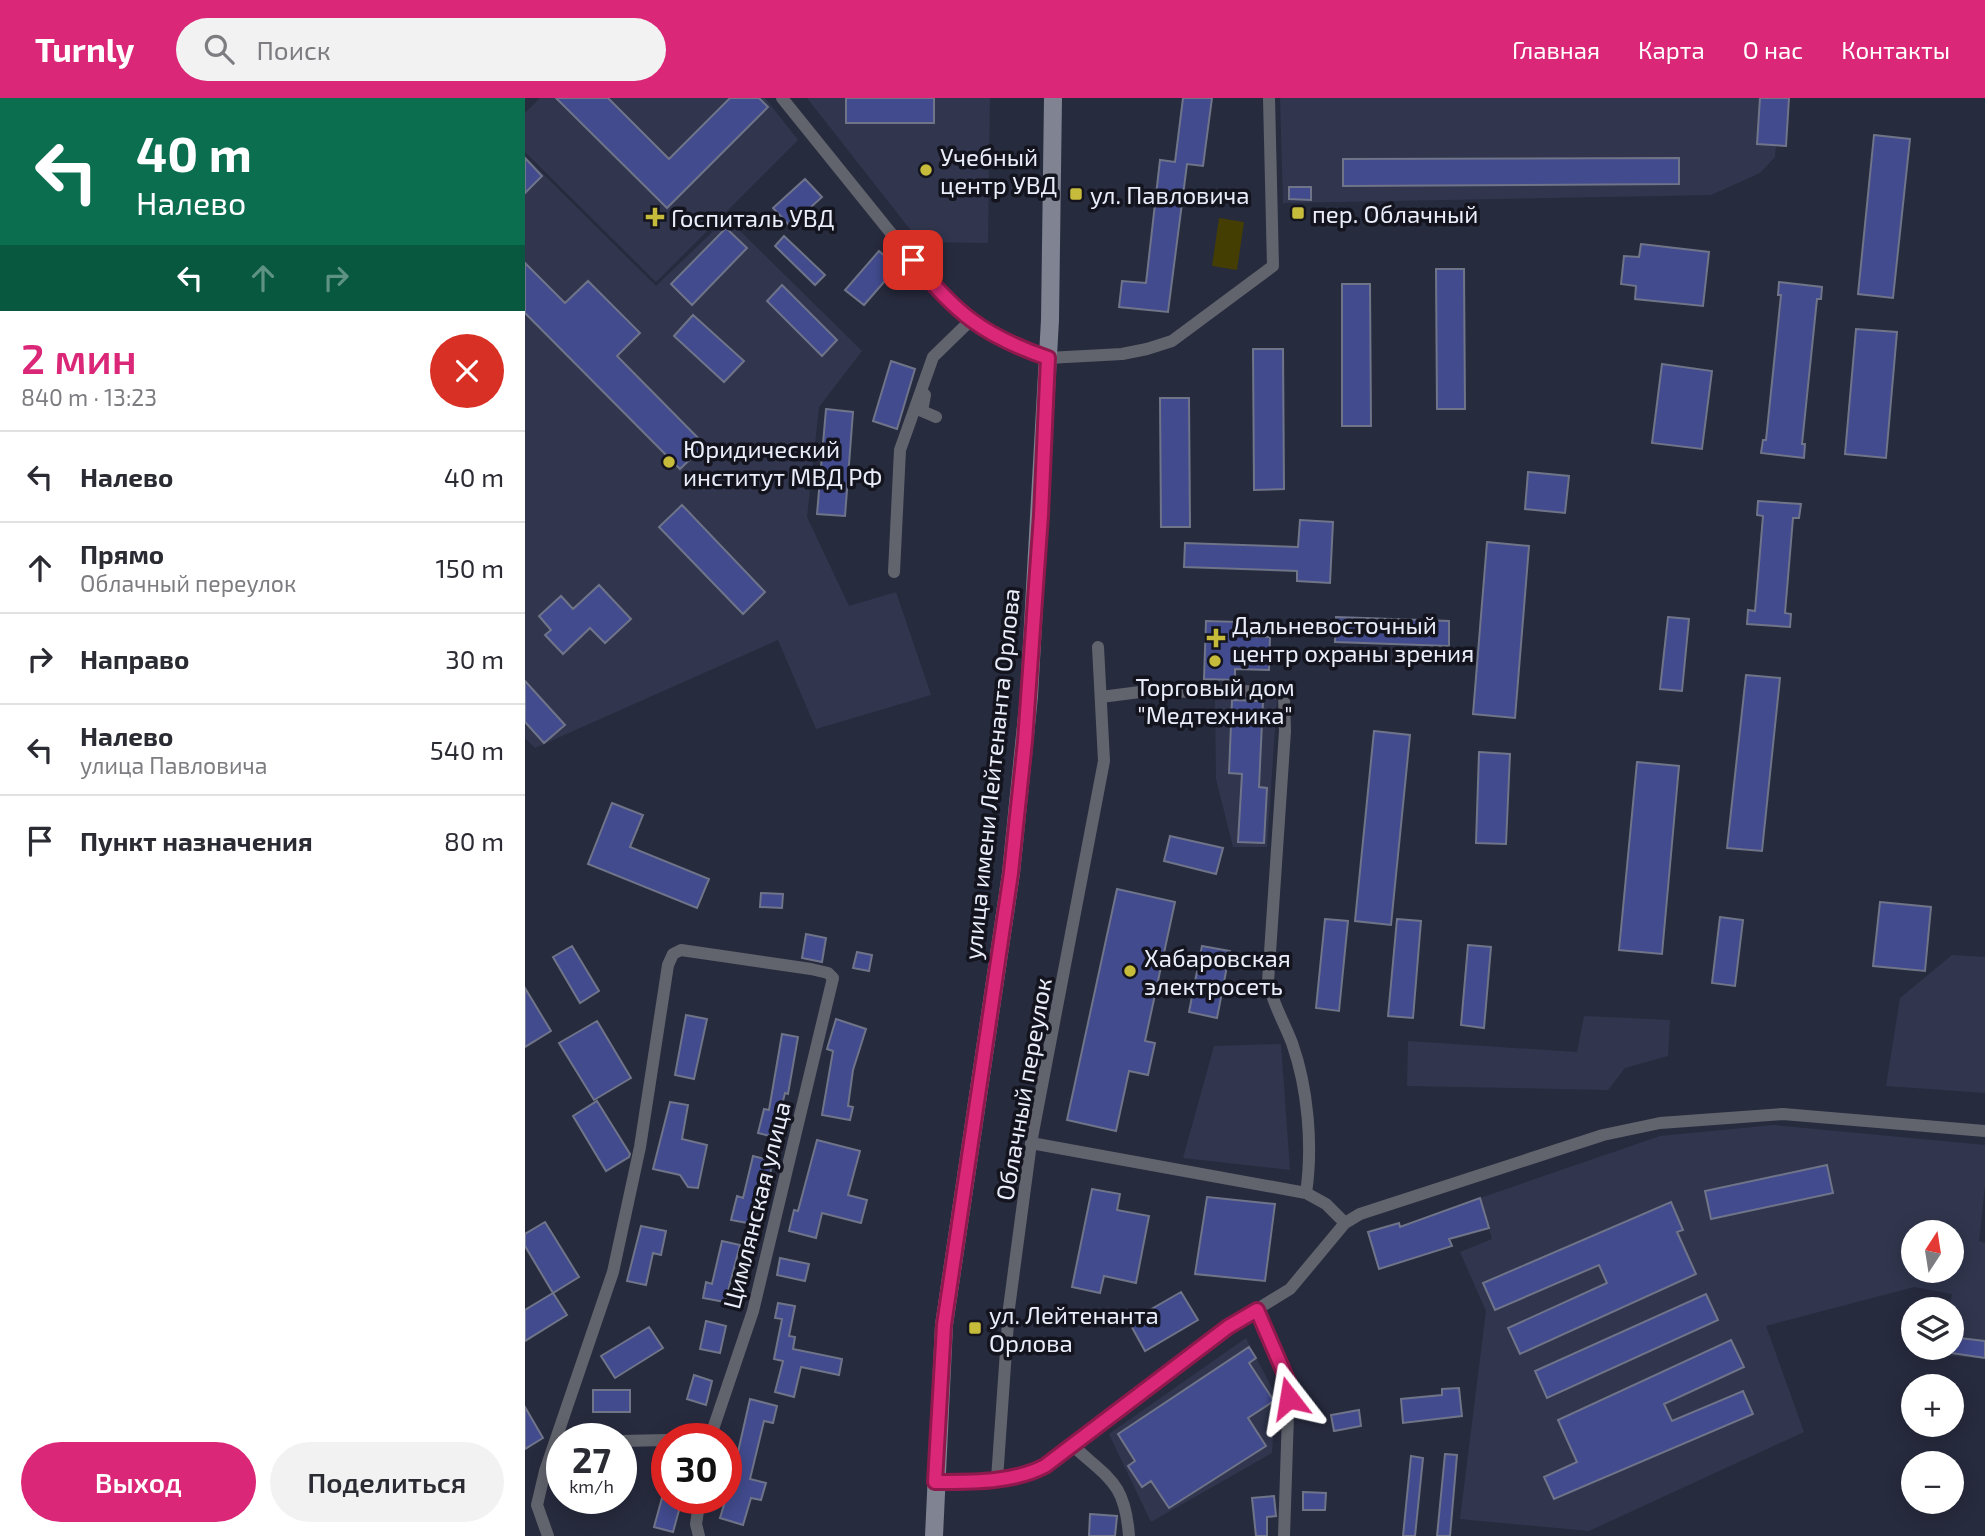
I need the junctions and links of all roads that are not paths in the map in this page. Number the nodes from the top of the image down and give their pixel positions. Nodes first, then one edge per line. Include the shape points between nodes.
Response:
1 (782, 98) edge
2 (1053, 98) edge
3 (1269, 98) edge
4 (970, 321) junction
5 (933, 357) junction
6 (1048, 358) junction
7 (936, 417) dead end
8 (894, 572) dead end
9 (1098, 647) dead end
10 (1101, 698) junction
11 (1985, 1131) edge
12 (1031, 1143) junction
13 (1306, 1193) junction
14 (1345, 1223) junction
15 (1257, 1310) junction
16 (715, 1423) edge
17 (1072, 1445) junction
18 (545, 1472) joint
19 (997, 1479) junction
20 (935, 1482) junction
21 (698, 1514) edge
22 (548, 1536) edge
23 (699, 1536) edge
24 (934, 1536) edge
25 (1129, 1536) edge
26 (1284, 1536) edge

1 - 4 street via 932,284
2 - 6 main road, улица имени Лейтенанта Орлова
3 - 6 street via 1273,266 1172,341 1136,352
4 - 5 street
4 - 6 street via 1002,341
5 - 7 street via 922,411
5 - 8 street via 900,450
6 - 20 main road, улица имени Лейтенанта Орлова via 1025,741 1011,873 944,1325
9 - 10 street, Облачный переулок
10 - 12 street, Облачный переулок via 1104,761
10 - 13 street via 1140,692 1271,691 1284,695 1268,982 1304,1087
11 - 14 street via 1783,1114 1660,1123 1603,1135 1360,1214
12 - 13 street
12 - 19 street, Облачный переулок via 1011,1294
13 - 14 street
14 - 15 street via 1290,1289
15 - 17 street
15 - 26 street via 1289,1384
16 - 18 street, Цимлянская улица via 753,1311 833,978 811,969 681,950 670,957 640,1147 613,1272
17 - 19 street via 1029,1474
17 - 25 street via 1115,1483 1124,1498
18 - 22 street via 537,1505
19 - 20 street
20 - 24 main road, улица имени Лейтенанта Орлова
21 - 23 street

